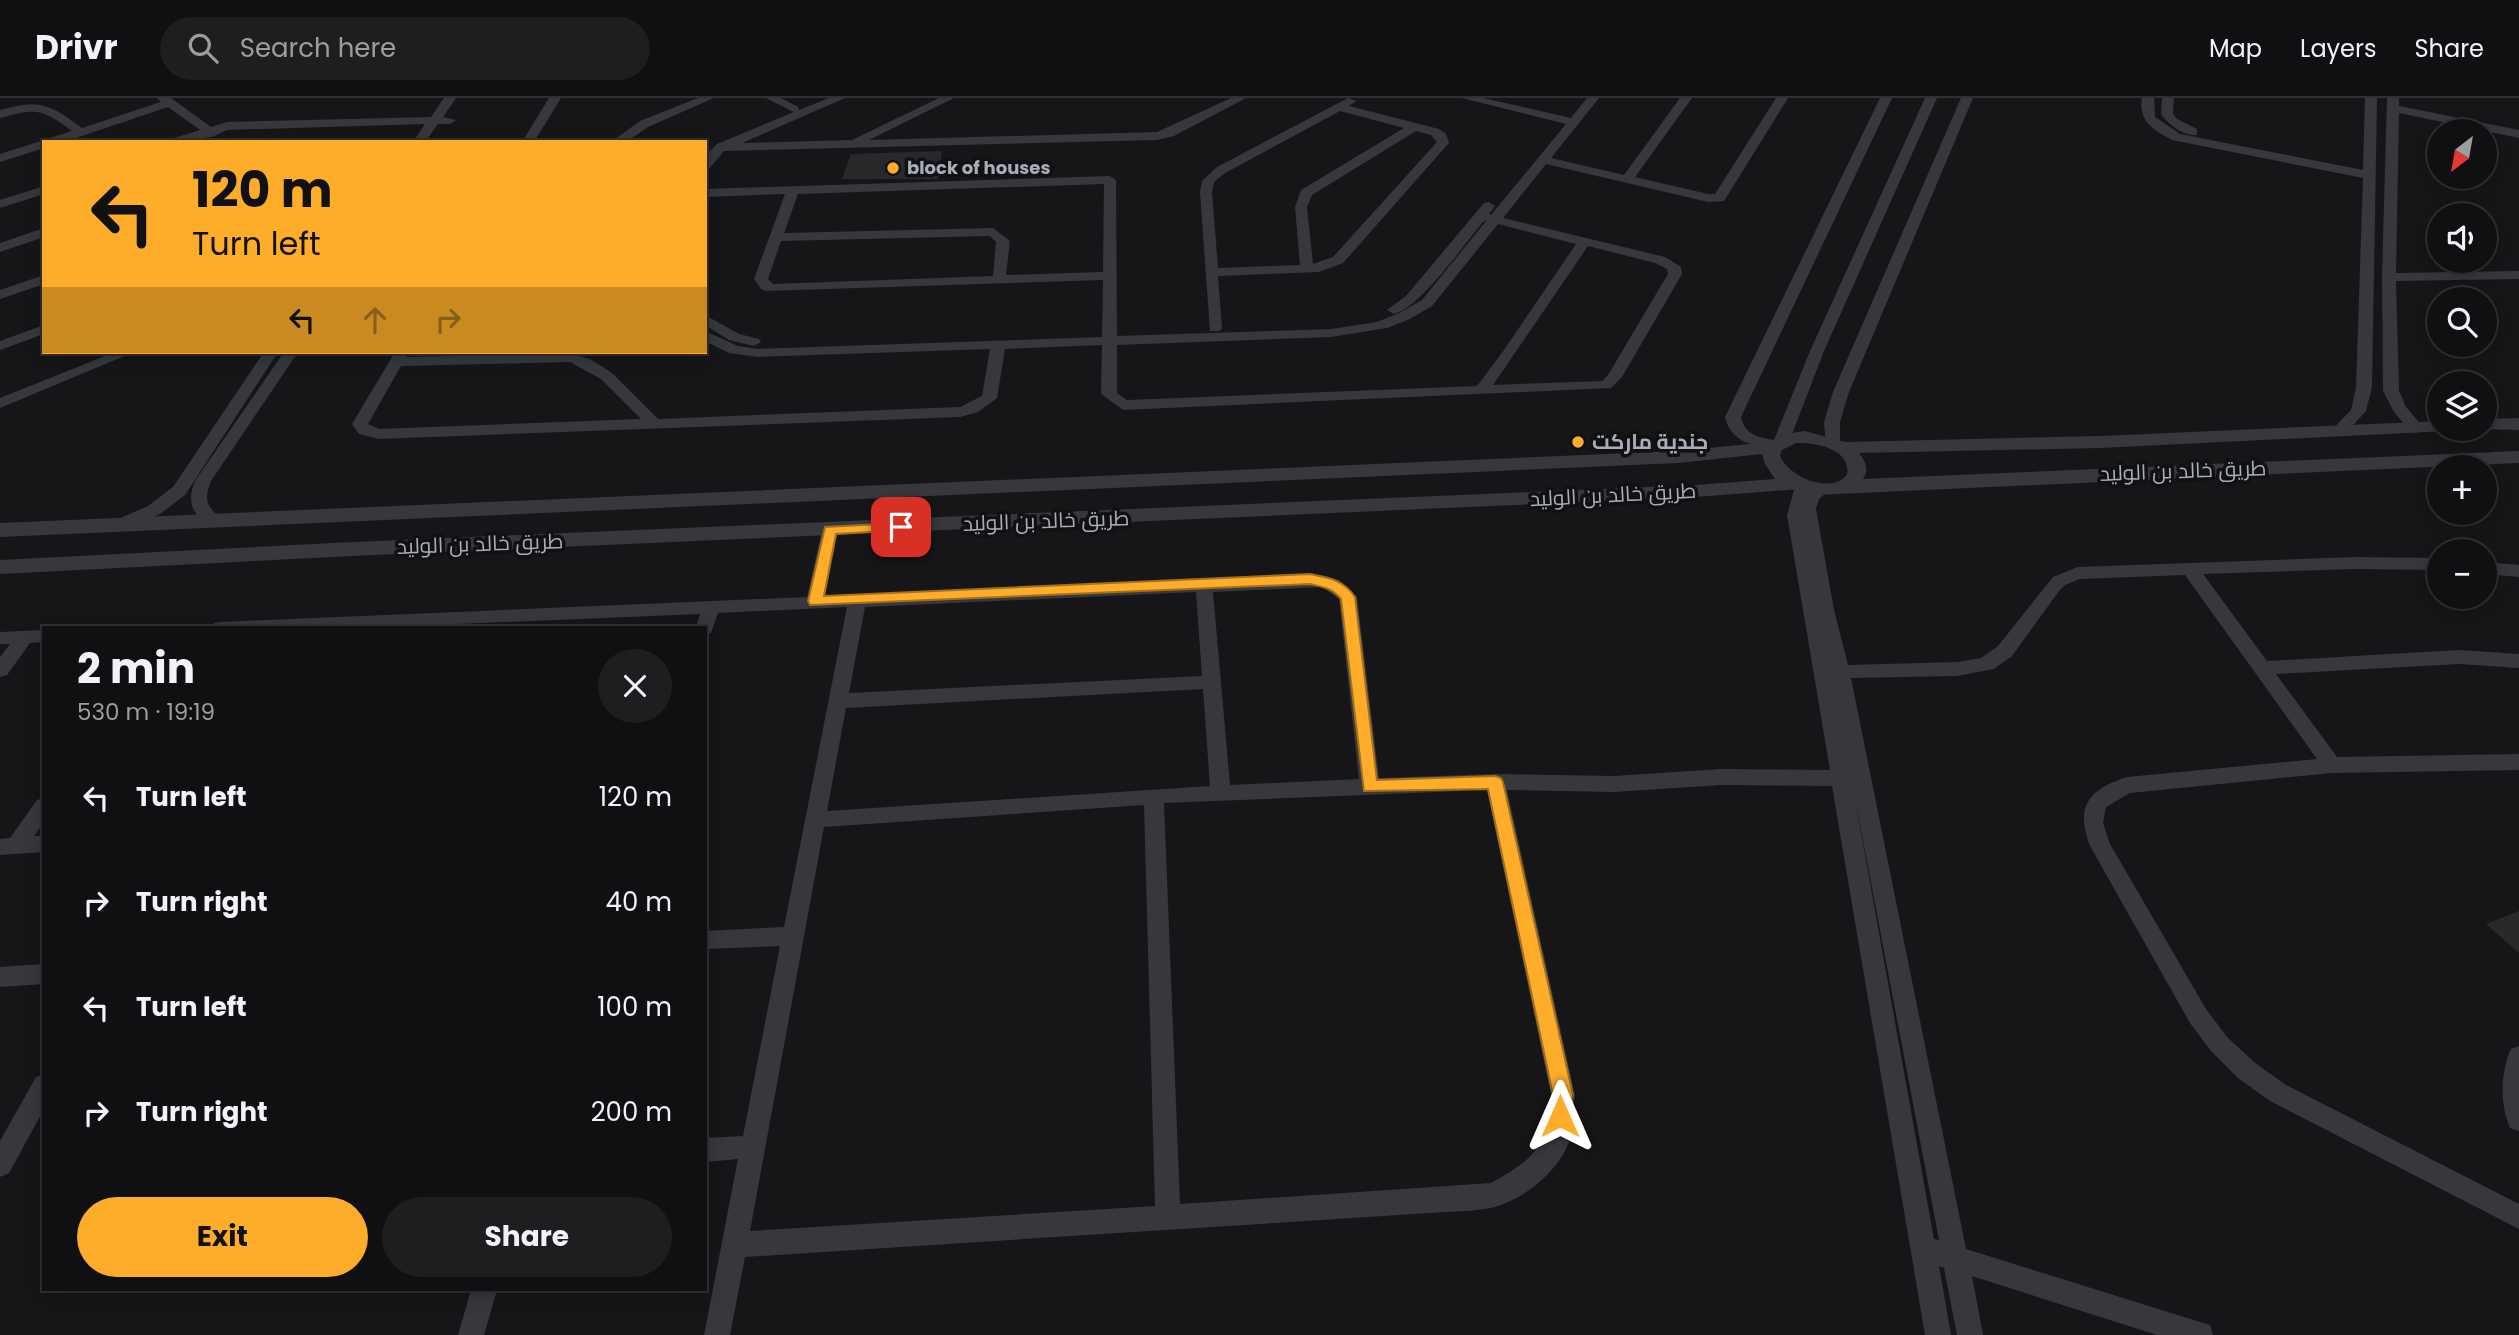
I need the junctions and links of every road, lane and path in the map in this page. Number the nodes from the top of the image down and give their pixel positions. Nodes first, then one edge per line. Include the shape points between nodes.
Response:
1 (450, 98) edge
2 (465, 98) edge
3 (555, 98) edge
4 (708, 98) edge
5 (772, 98) edge
6 (821, 98) edge
7 (839, 98) edge
8 (948, 98) edge
9 (1240, 98) edge
10 (1355, 98) edge
11 (1468, 98) edge
12 (1498, 98) edge
13 (1579, 98) edge
14 (1593, 98) edge
15 (1686, 98) edge
16 (1782, 98) edge
17 (1886, 98) edge
18 (1931, 98) edge
19 (1967, 98) edge
20 (2148, 98) edge
21 (2168, 98) edge
22 (2371, 98) edge
23 (167, 101) edge
24 (2393, 104) edge
25 (1338, 107) junction
26 (794, 109) junction
27 (0, 114) edge
28 (1570, 117) junction
29 (440, 123) junction
30 (1414, 127) junction
31 (80, 132) junction
32 (209, 132) junction
33 (2519, 134) edge
34 (57, 140) edge
35 (175, 140) edge
36 (190, 140) edge
37 (421, 140) edge
38 (436, 140) edge
39 (529, 140) edge
40 (620, 140) edge
41 (851, 144) junction
42 (42, 145) edge
43 (721, 147) junction
44 (707, 148) edge
45 (0, 158) edge
46 (1543, 160) junction
47 (707, 163) edge
48 (2369, 171) junction
49 (1627, 180) junction
50 (42, 184) edge
51 (793, 190) junction
52 (42, 191) edge
53 (707, 192) edge
54 (0, 198) edge
55 (0, 205) edge
56 (1487, 218) junction
57 (42, 233) edge
58 (776, 237) junction
59 (1584, 242) junction
60 (0, 248) edge
61 (1307, 269) junction
62 (1211, 272) junction
63 (2519, 275) edge
64 (1108, 276) junction
65 (2389, 277) junction
66 (42, 280) edge
67 (999, 280) junction
68 (0, 295) edge
69 (707, 320) edge
70 (1215, 328) junction
71 (42, 330) edge
72 (707, 336) edge
73 (1107, 336) junction
74 (1034, 338) junction
75 (998, 344) junction
76 (0, 346) edge
77 (2364, 349) junction
78 (122, 354) edge
79 (270, 354) edge
80 (290, 354) edge
81 (2391, 355) junction
82 (399, 357) edge
83 (1481, 391) junction
84 (0, 403) edge
85 (653, 423) junction
86 (2519, 424) edge
87 (2497, 425) edge
88 (2416, 428) junction
89 (2427, 428) edge
90 (2338, 432) junction
91 (1777, 445) junction
92 (1838, 445) junction
93 (1935, 447) junction
94 (1678, 457) junction
95 (2519, 457) edge
96 (1955, 481) junction
97 (1808, 486) junction
98 (1847, 486) junction
99 (1696, 491) junction
100 (604, 504) junction
101 (214, 521) junction
102 (120, 525) junction
103 (0, 530) edge
104 (830, 530) junction
105 (591, 540) junction
106 (2427, 565) edge
107 (0, 567) edge
108 (2190, 569) junction
109 (2497, 569) edge
110 (2519, 571) edge
111 (1204, 584) junction
112 (856, 600) junction
113 (815, 601) junction
114 (711, 606) junction
115 (573, 620) edge
116 (433, 623) edge
117 (301, 626) edge
118 (706, 626) edge
119 (34, 637) edge
120 (0, 638) edge
121 (2519, 661) edge
122 (2262, 668) junction
123 (0, 670) edge
124 (1840, 672) junction
125 (1212, 682) junction
126 (837, 701) junction
127 (2519, 762) edge
128 (2332, 765) junction
129 (1851, 778) junction
130 (1495, 782) junction
131 (1370, 786) junction
132 (1221, 793) junction
133 (1154, 796) junction
134 (42, 808) edge
135 (814, 820) junction
136 (42, 844) edge
137 (8, 846) edge
138 (792, 936) junction
139 (707, 940) edge
140 (42, 974) edge
141 (0, 977) edge
142 (2519, 1056) edge
143 (42, 1088) edge
144 (2519, 1120) edge
145 (7, 1138) edge
146 (751, 1147) junction
147 (707, 1150) edge
148 (0, 1165) edge
149 (1168, 1217) junction
150 (2519, 1217) edge
151 (734, 1245) junction
152 (1923, 1248) junction
153 (1955, 1258) junction
154 (484, 1291) edge
155 (471, 1335) edge
156 (717, 1335) edge
157 (1938, 1335) edge
158 (1970, 1335) edge
159 (2200, 1335) edge

1 - 29 street
2 - 29 street
3 - 39 street
4 - 40 street via 644,124
5 - 26 street
6 - 26 street
7 - 43 street
8 - 41 street
9 - 41 street via 1157,135
10 - 25 street
11 - 28 street
12 - 28 street
13 - 28 street
14 - 28 street
15 - 49 street
16 - 49 street via 1721,197 1712,199
17 - 91 street via 1734,416 1735,428 1742,436
18 - 91 street
19 - 92 street via 1841,393 1832,422
20 - 48 street via 2150,121 2176,136
21 - 48 street via 2167,114 2173,122 2201,135
22 - 48 street
23 - 31 street
23 - 32 street
24 - 33 street
24 - 65 street
25 - 30 street
25 - 62 street via 1208,181
26 - 44 street
27 - 31 street via 43,106
28 - 46 street
28 - 56 street
29 - 32 street via 334,132
29 - 32 street via 237,126
29 - 37 street
29 - 38 street
30 - 61 street via 1306,193 1301,207
30 - 61 street via 1442,137 1440,148 1338,260
31 - 34 street
32 - 35 street
32 - 36 street
41 - 43 street
42 - 45 street
43 - 47 street
46 - 49 street
46 - 56 street
48 - 77 street
50 - 54 street
51 - 53 street
51 - 58 street
51 - 64 street via 1110,180
52 - 55 street
56 - 59 street
56 - 70 street via 1411,299 1389,312 1352,323
56 - 73 street via 1427,303 1387,325 1341,332
57 - 60 street
58 - 67 street via 993,232 1003,241
58 - 67 street via 761,279 771,288
59 - 83 street
59 - 83 street via 1666,261 1675,270 1614,377 1592,386
61 - 62 street
62 - 70 street
63 - 65 street
64 - 67 street
64 - 73 street
65 - 81 street
66 - 68 street
69 - 74 street via 734,337 754,342
70 - 73 street
71 - 76 street
72 - 75 street via 724,347 758,353
73 - 74 street
73 - 83 street via 1109,394 1130,406
74 - 75 street
75 - 85 street via 989,398 960,412
77 - 81 street
77 - 90 street via 2364,387 2358,411
78 - 84 street
79 - 102 street via 179,491 154,510
80 - 101 street via 199,490 198,505
81 - 88 street via 2391,391
82 - 85 street via 582,360 604,374
82 - 85 street via 362,419 365,431
86 - 87 street
88 - 89 street, طريق خالد بن الوليد
88 - 90 street, طريق خالد بن الوليد
90 - 93 street, طريق خالد بن الوليد
91 - 92 street, طريق خالد بن الوليد via 1805,437
91 - 94 street, طريق خالد بن الوليد
91 - 97 street via 1771,455 1778,471
92 - 93 street, طريق خالد بن الوليد
92 - 98 street via 1858,464 1859,473
93 - 96 street via 1936,464
94 - 99 street via 1695,473
94 - 100 street, طريق خالد بن الوليد
95 - 96 street, طريق خالد بن الوليد
96 - 98 street, طريق خالد بن الوليد
97 - 98 street, طريق خالد بن الوليد
97 - 99 street, طريق خالد بن الوليد
97 - 124 street via 1825,610
97 - 129 street via 1795,515
99 - 104 street, طريق خالد بن الوليد
100 - 101 street, طريق خالد بن الوليد
100 - 105 street
101 - 102 street, طريق خالد بن الوليد
102 - 103 street, طريق خالد بن الوليد
104 - 105 street, طريق خالد بن الوليد
104 - 113 street
105 - 107 street, طريق خالد بن الوليد
106 - 108 street
108 - 122 street
108 - 124 street via 2067,576 2053,587 2005,650 1987,664
109 - 110 street
111 - 112 street
111 - 125 street
111 - 131 street via 1310,579 1333,584 1348,597
112 - 113 street
112 - 126 street
113 - 114 street
114 - 115 street
114 - 118 street
115 - 116 street
116 - 117 street
119 - 120 street
119 - 123 street
121 - 122 street via 2459,657
122 - 128 street
124 - 129 street
125 - 126 street
125 - 132 street
126 - 135 street
127 - 128 street
128 - 150 street via 2127,785 2101,795 2093,810 2092,827 2198,1016 2246,1070 2278,1093
129 - 130 street
129 - 152 street
129 - 153 street
130 - 131 street
130 - 149 street via 1563,1095 1558,1138 1533,1173 1494,1195
131 - 132 street
132 - 133 street
133 - 135 street
133 - 149 street
134 - 137 street
135 - 138 street
136 - 137 street
138 - 139 street
138 - 146 street
140 - 141 street
142 - 144 street via 2514,1078
143 - 145 street
145 - 148 street
146 - 147 street
146 - 151 street
149 - 151 street
151 - 156 street
152 - 153 street
152 - 157 street
153 - 158 street
153 - 159 street
154 - 155 street

